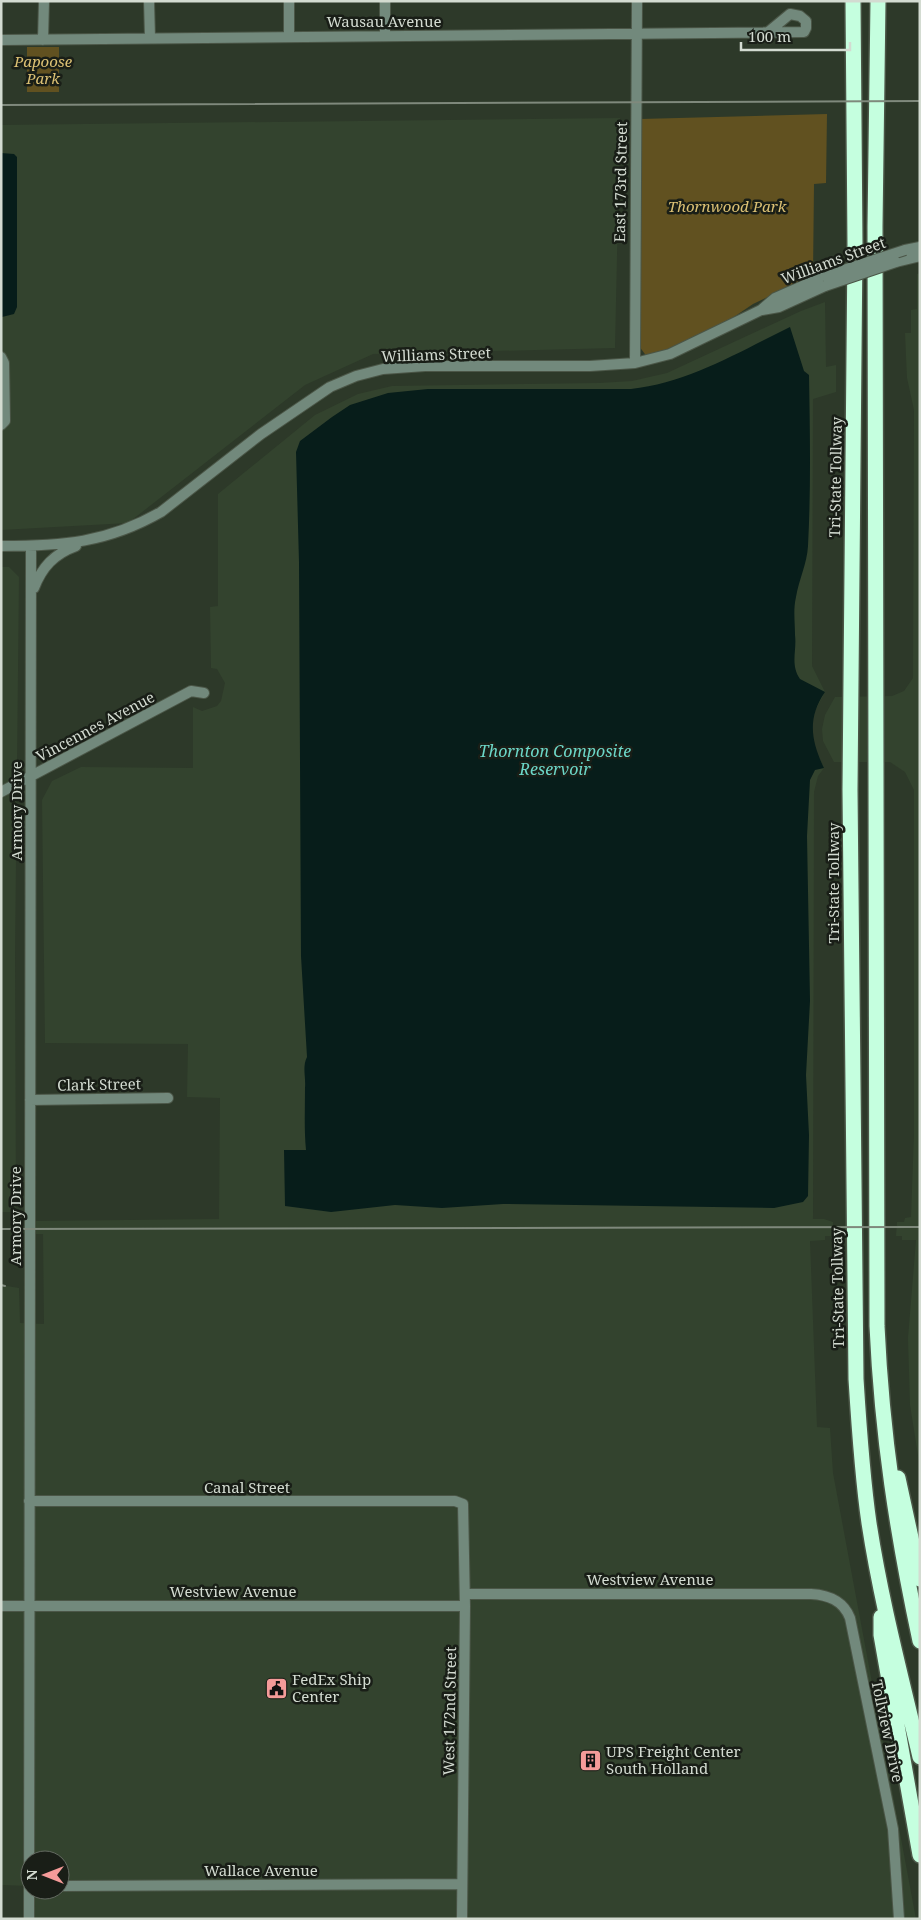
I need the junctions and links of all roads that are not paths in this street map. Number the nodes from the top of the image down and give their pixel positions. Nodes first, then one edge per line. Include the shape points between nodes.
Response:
1 (44, 1) edge
2 (150, 1) edge
3 (289, 1) edge
4 (385, 1) edge
5 (637, 1) edge
6 (853, 1) edge
7 (878, 1) edge
8 (767, 32) dead end
9 (636, 34) junction
10 (385, 36) junction
11 (289, 37) junction
12 (150, 38) junction
13 (1, 40) edge
14 (43, 40) junction
15 (920, 247) edge
16 (920, 256) edge
17 (825, 281) junction
18 (1, 357) edge
19 (634, 363) junction
20 (1, 425) edge
21 (88, 542) junction
22 (1, 546) edge
23 (31, 546) junction
24 (31, 596) junction
25 (204, 693) dead end
26 (31, 778) junction
27 (1, 792) edge
28 (168, 1098) dead end
29 (30, 1100) junction
30 (880, 1385) junction
31 (29, 1501) junction
32 (463, 1504) joint
33 (920, 1579) edge
34 (881, 1591) junction
35 (465, 1594) junction
36 (835, 1599) joint
37 (1, 1606) edge
38 (29, 1606) junction
39 (465, 1606) junction
40 (920, 1641) edge
41 (920, 1758) edge
42 (29, 1850) edge
43 (920, 1855) edge
44 (462, 1884) junction
45 (70, 1886) edge
46 (29, 1900) edge
47 (29, 1919) edge
48 (462, 1919) edge
49 (899, 1919) edge

1 - 14 street
2 - 12 street
3 - 11 street
4 - 10 street
5 - 9 street, East 173rd Street
6 - 34 highway, Tri-State Tollway via 850,790 856,1370 861,1459
7 - 30 highway via 875,226 876,1199
8 - 9 street, Wausau Avenue
9 - 10 street, Wausau Avenue
9 - 19 street, East 173rd Street
10 - 11 street, Wausau Avenue
11 - 12 street, Wausau Avenue
12 - 14 street, Wausau Avenue
13 - 14 street, Wausau Avenue
15 - 17 street, Williams Street, bridge
16 - 17 street, Williams Street, bridge
17 - 19 street, Williams Street via 775,298 761,310 670,354
18 - 20 street via 4,363 4,421
19 - 21 street, Williams Street via 416,367 383,369 356,376 330,387 269,429 161,512 119,533
21 - 23 street, Williams Street
21 - 24 street via 56,556 43,568
22 - 23 street, Williams Street
23 - 24 street, Armory Drive
24 - 26 street, Armory Drive
25 - 26 street, Vincennes Avenue via 192,691
26 - 27 street, Vincennes Avenue
26 - 29 street, Armory Drive
28 - 29 street, Clark Street
29 - 31 street, Armory Drive
30 - 33 highway
30 - 40 highway via 892,1501
31 - 32 street, Canal Street via 455,1501
31 - 38 street, Armory Drive
32 - 35 street, West 172nd Street
34 - 41 highway, Tri-State Tollway
34 - 43 highway via 881,1635
35 - 36 street, Westview Avenue via 811,1594
35 - 39 street, West 172nd Street
36 - 49 street, Tollview Drive via 847,1610 850,1618 893,1829
37 - 38 street, Westview Avenue
38 - 39 street, Westview Avenue
38 - 42 street, Armory Drive
39 - 44 street, West 172nd Street
44 - 45 street, Wallace Avenue
44 - 48 street, West 172nd Street
46 - 47 street, Armory Drive

